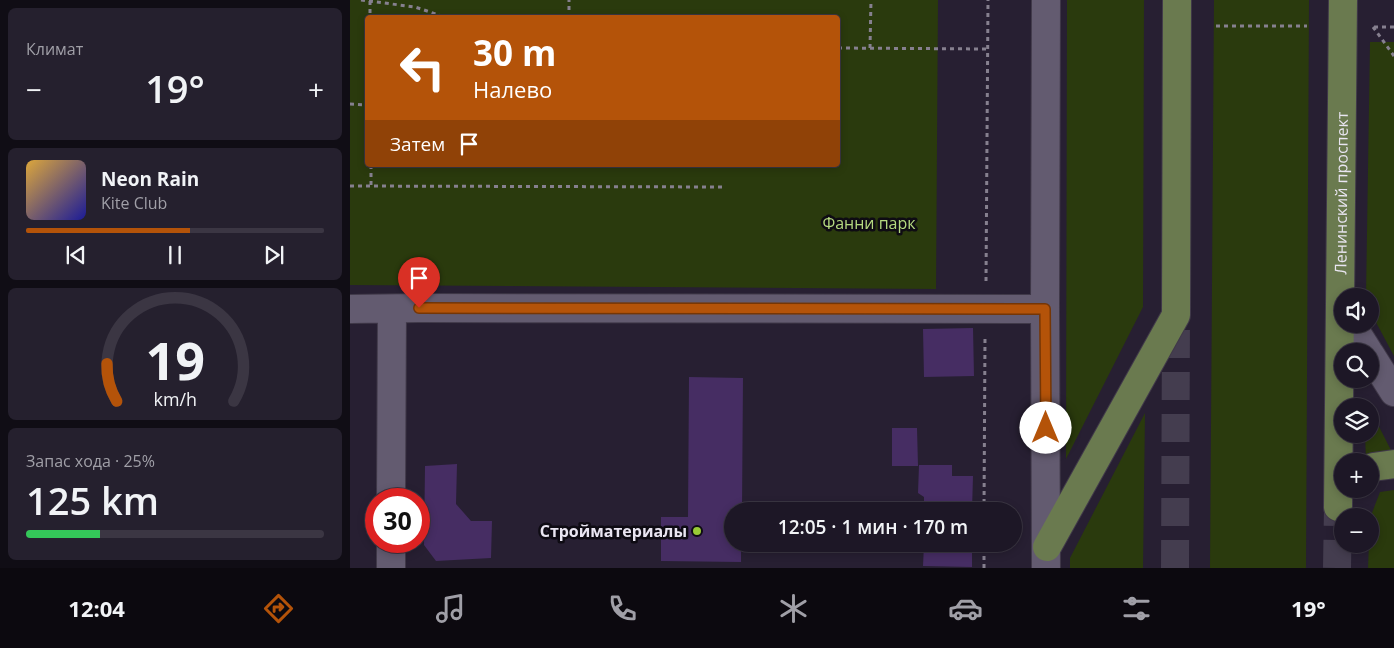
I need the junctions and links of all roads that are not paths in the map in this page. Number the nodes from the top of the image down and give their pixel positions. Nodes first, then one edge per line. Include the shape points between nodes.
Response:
1 (1046, 0) edge
2 (1177, 0) edge
3 (1343, 0) edge
4 (1344, 288) edge
5 (350, 309) edge
6 (1045, 309) junction
7 (392, 310) junction
8 (1344, 333) edge
9 (1379, 369) edge
10 (1394, 392) edge
11 (1344, 453) edge
12 (1394, 464) edge
13 (1379, 466) edge
14 (391, 488) edge
15 (391, 553) edge
16 (1046, 558) edge
17 (391, 568) edge

1 - 6 street
2 - 16 main road via 1176,315
3 - 4 main road, Ленинский проспект
5 - 7 street
6 - 7 street
6 - 16 street
7 - 14 street
8 - 11 main road, Ленинский проспект
9 - 10 street
12 - 13 main road
15 - 17 street

